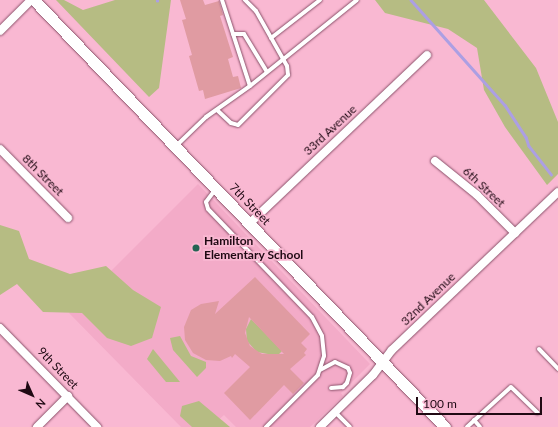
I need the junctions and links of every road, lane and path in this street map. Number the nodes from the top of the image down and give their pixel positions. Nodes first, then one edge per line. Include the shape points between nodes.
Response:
1 (33, 0) edge
2 (222, 0) edge
3 (245, 0) edge
4 (320, 0) edge
5 (357, 0) edge
6 (0, 31) edge
7 (233, 34) junction
8 (271, 38) junction
9 (427, 55) dead end
10 (282, 59) junction
11 (267, 72) junction
12 (250, 86) junction
13 (217, 110) junction
14 (176, 146) junction
15 (0, 149) edge
16 (435, 161) dead end
17 (217, 189) junction
18 (558, 192) edge
19 (68, 218) dead end
20 (250, 223) junction
21 (515, 233) junction
22 (0, 328) edge
23 (539, 349) dead end
24 (383, 361) junction
25 (558, 369) edge
26 (320, 370) junction
27 (331, 388) dead end
28 (68, 396) junction
29 (336, 412) junction
30 (538, 413) dead end
31 (474, 420) junction
32 (37, 427) edge
33 (98, 427) edge
34 (266, 427) edge
35 (320, 427) edge
36 (350, 427) edge
37 (445, 427) edge
38 (467, 427) edge
39 (480, 427) edge

1 - 6 street
1 - 14 street, 7th Street
2 - 7 lane
3 - 8 lane via 256,11
4 - 8 lane
5 - 10 lane
7 - 11 lane via 244,34
7 - 12 lane
8 - 10 lane
9 - 20 street, 33rd Avenue
10 - 11 lane
10 - 13 lane via 289,70 286,79 241,122 231,123
11 - 12 lane
12 - 13 lane
13 - 14 lane
14 - 17 street, 7th Street
15 - 19 street, 8th Street
16 - 21 street, 6th Street via 477,195
17 - 20 street, 7th Street
17 - 26 lane via 206,202 208,209 319,327 324,346
18 - 21 street, 32nd Avenue
20 - 24 street, 7th Street
21 - 24 street, 32nd Avenue
22 - 28 street, 9th Street
23 - 25 lane
24 - 29 street, 32nd Avenue
24 - 37 street, 7th Street
26 - 27 lane via 335,362 348,368 350,373 347,383 343,387
26 - 34 lane via 311,384
28 - 32 street
28 - 33 street, 9th Street
29 - 35 street, 32nd Avenue
29 - 36 lane
30 - 31 lane via 511,387
31 - 38 lane
31 - 39 lane

